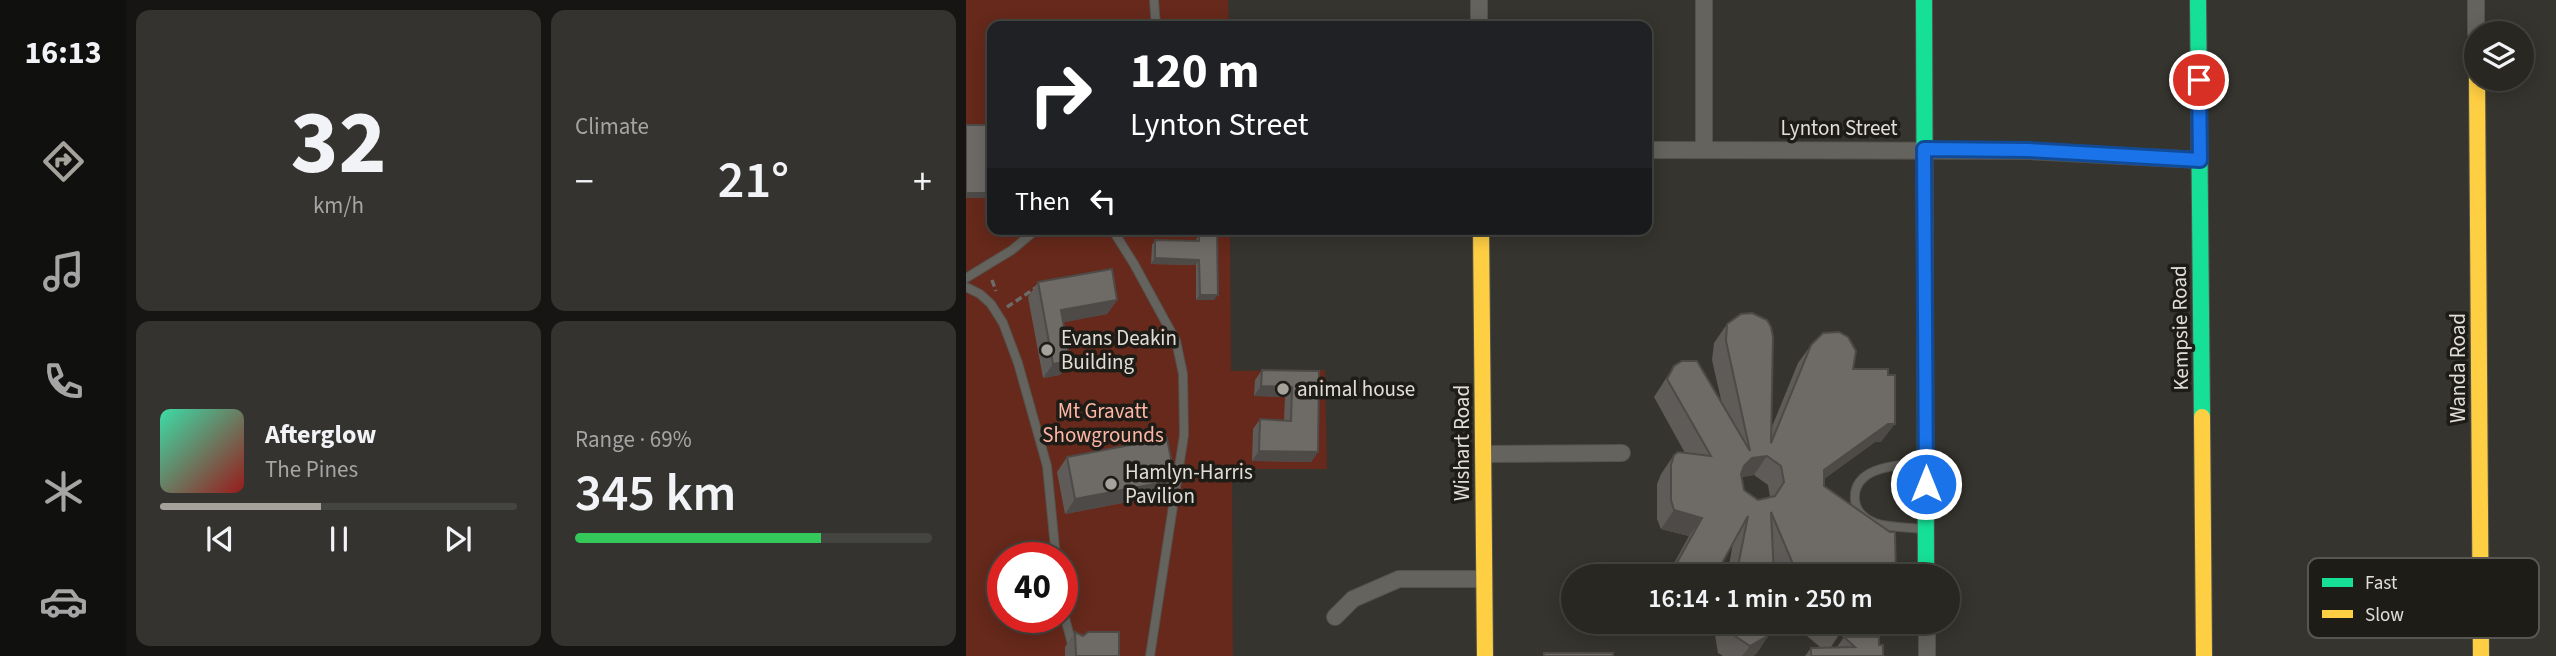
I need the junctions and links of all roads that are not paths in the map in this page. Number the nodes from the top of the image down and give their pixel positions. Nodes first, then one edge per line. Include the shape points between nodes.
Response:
1 (1153, 0) edge
2 (1479, 0) edge
3 (1703, 0) edge
4 (1924, 0) edge
5 (2198, 0) edge
6 (2476, 0) edge
7 (1155, 21) edge
8 (1479, 21) edge
9 (2476, 21) edge
10 (2477, 91) edge
11 (1704, 149) junction
12 (1924, 149) junction
13 (1652, 150) edge
14 (2200, 160) junction
15 (1030, 235) edge
16 (1116, 235) edge
17 (1481, 235) edge
18 (966, 278) edge
19 (966, 287) edge
20 (1622, 453) dead end
21 (1483, 454) junction
22 (1926, 462) junction
23 (1926, 529) junction
24 (1054, 542) edge
25 (2481, 558) edge
26 (1926, 564) edge
27 (1484, 579) junction
28 (1335, 617) dead end
29 (1069, 633) edge
30 (1927, 634) edge
31 (2482, 638) edge
32 (1072, 644) edge
33 (1150, 656) edge
34 (1485, 656) edge
35 (1927, 656) edge
36 (2204, 656) edge
37 (2482, 656) edge

1 - 7 lane
2 - 8 street
3 - 11 street
4 - 12 street
5 - 14 street, Kempsie Road
6 - 9 street
10 - 25 street, Wanda Road
11 - 12 street, Lynton Street
11 - 13 street, Lynton Street
12 - 14 street, Lynton Street
12 - 22 street
14 - 36 street, Kempsie Road
15 - 18 lane
16 - 33 lane via 1176,341 1183,373 1184,435
17 - 21 street, Wishart Road
19 - 24 lane via 991,304 1018,363 1047,466
20 - 21 street
21 - 27 street, Wishart Road
22 - 23 street
22 - 23 lane via 1873,472 1860,480 1855,493 1862,516 1877,524
23 - 26 street
27 - 28 street via 1399,579 1353,599
27 - 34 street, Wishart Road
29 - 32 lane
30 - 35 street
31 - 37 street, Wanda Road

